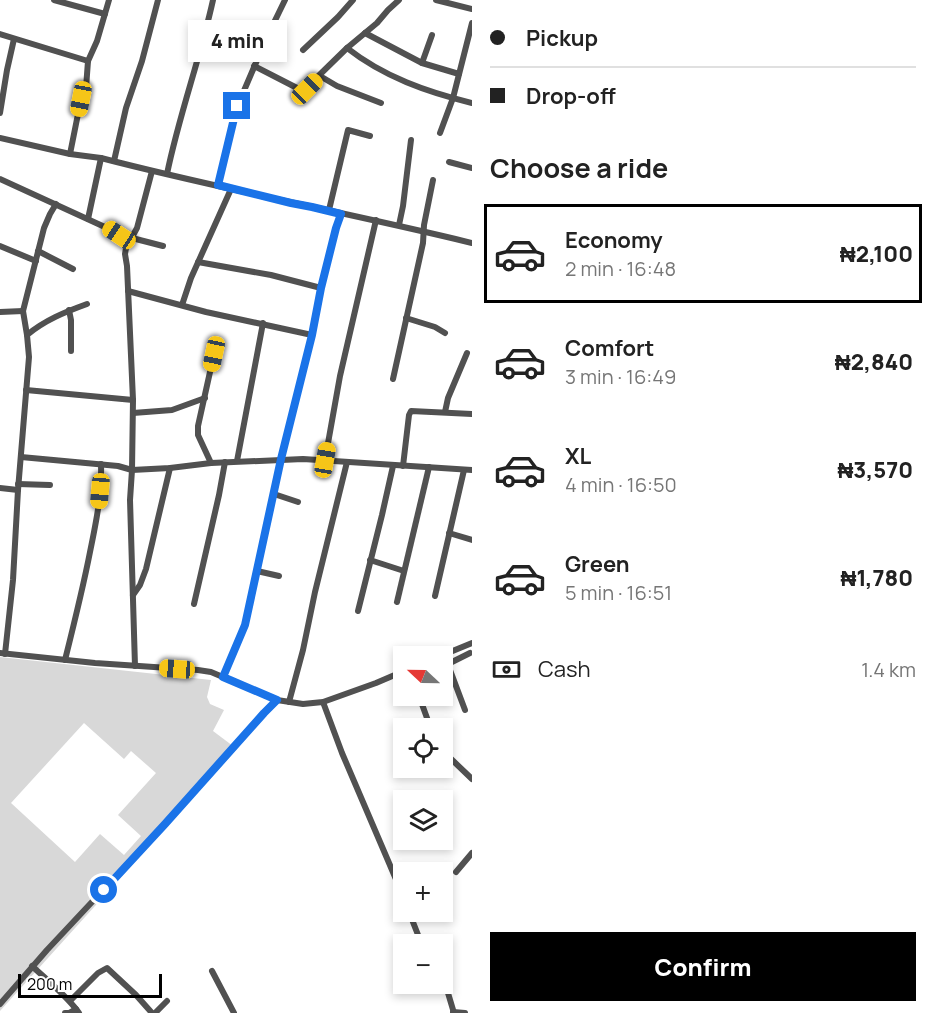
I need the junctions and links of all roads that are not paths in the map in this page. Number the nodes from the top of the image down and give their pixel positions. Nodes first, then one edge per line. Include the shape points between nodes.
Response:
1 (54, 0) edge
2 (109, 0) edge
3 (158, 0) edge
4 (213, 0) edge
5 (285, 0) edge
6 (353, 0) edge
7 (399, 0) edge
8 (436, 0) edge
9 (472, 9) edge
10 (105, 14) junction
11 (472, 23) edge
12 (365, 33) junction
13 (0, 34) edge
14 (432, 35) dead end
15 (14, 39) junction
16 (347, 48) junction
17 (303, 50) dead end
18 (88, 61) junction
19 (422, 63) junction
20 (254, 66) junction
21 (459, 74) junction
22 (320, 76) junction
23 (453, 98) junction
24 (381, 103) dead end
25 (472, 103) edge
26 (0, 114) edge
27 (440, 133) dead end
28 (370, 136) dead end
29 (0, 138) edge
30 (411, 140) dead end
31 (70, 154) junction
32 (101, 158) junction
33 (114, 161) junction
34 (449, 162) dead end
35 (472, 168) edge
36 (152, 171) junction
37 (167, 174) junction
38 (0, 179) edge
39 (434, 180) dead end
40 (218, 185) junction
41 (231, 189) junction
42 (56, 204) junction
43 (328, 210) junction
44 (341, 214) junction
45 (88, 219) junction
46 (376, 220) junction
47 (399, 225) junction
48 (424, 231) junction
49 (131, 240) junction
50 (472, 242) edge
51 (0, 246) edge
52 (163, 246) dead end
53 (38, 251) junction
54 (36, 261) junction
55 (198, 262) junction
56 (74, 269) dead end
57 (321, 288) junction
58 (128, 291) junction
59 (87, 304) dead end
60 (182, 305) junction
61 (69, 310) junction
62 (23, 311) junction
63 (0, 312) edge
64 (406, 318) junction
65 (263, 323) junction
66 (445, 333) dead end
67 (27, 335) junction
68 (312, 335) junction
69 (71, 351) dead end
70 (467, 352) dead end
71 (214, 354) dead end
72 (393, 379) dead end
73 (26, 390) junction
74 (205, 398) junction
75 (133, 400) junction
76 (445, 412) junction
77 (133, 413) junction
78 (472, 414) edge
79 (21, 457) junction
80 (281, 459) junction
81 (325, 460) junction
82 (237, 461) junction
83 (225, 462) junction
84 (347, 462) junction
85 (211, 463) junction
86 (101, 464) junction
87 (393, 466) junction
88 (403, 466) junction
89 (429, 466) junction
90 (170, 468) junction
91 (132, 470) junction
92 (464, 470) junction
93 (472, 470) edge
94 (50, 485) dead end
95 (18, 487) junction
96 (0, 488) edge
97 (274, 494) junction
98 (298, 502) dead end
99 (449, 533) junction
100 (472, 540) edge
101 (370, 560) junction
102 (257, 571) junction
103 (404, 571) junction
104 (279, 576) dead end
105 (133, 596) junction
106 (435, 596) dead end
107 (397, 602) dead end
108 (194, 604) dead end
109 (358, 611) dead end
110 (472, 643) edge
111 (464, 646) junction
112 (453, 651) edge
113 (2, 654) edge
114 (471, 656) edge
115 (65, 660) junction
116 (453, 662) edge
117 (135, 666) junction
118 (393, 676) edge
119 (223, 677) junction
120 (453, 678) edge
121 (277, 700) junction
122 (289, 702) junction
123 (323, 702) junction
124 (465, 710) dead end
125 (453, 761) edge
126 (472, 779) edge
127 (472, 853) edge
128 (393, 872) edge
129 (456, 872) dead end
130 (32, 966) junction
131 (212, 971) dead end
132 (448, 994) edge
133 (70, 1001) junction
134 (167, 1001) dead end
135 (0, 1004) edge
136 (78, 1011) edge
137 (454, 1012) edge
138 (65, 1013) edge
139 (153, 1013) edge
140 (234, 1013) edge
141 (465, 1013) edge

1 - 10 street
2 - 10 street
3 - 33 street
4 - 37 street
5 - 20 street
6 - 17 street
7 - 12 street
8 - 9 street
10 - 18 street
11 - 21 street
12 - 16 street
12 - 19 street
13 - 15 street
14 - 19 street
15 - 18 street
15 - 26 street
16 - 22 street
16 - 23 street via 395,78
18 - 31 street via 86,88
19 - 21 street
20 - 22 street via 302,91
20 - 40 street via 237,106
21 - 23 street
22 - 24 street
23 - 25 street
23 - 27 street
28 - 43 street via 348,130
29 - 31 street
30 - 47 street
31 - 32 street
32 - 33 street
32 - 45 street
33 - 36 street
34 - 35 street
36 - 37 street
36 - 49 street
37 - 40 street
38 - 42 street
39 - 48 street
40 - 41 street
41 - 43 street
41 - 55 street
42 - 45 street
42 - 53 street
43 - 44 street
44 - 46 street
44 - 57 street
45 - 49 street
46 - 47 street
46 - 81 street
47 - 48 street
48 - 50 street
48 - 64 street
49 - 52 street
49 - 58 street via 125,254
51 - 54 street
53 - 54 street
53 - 56 street
54 - 62 street
55 - 57 street
55 - 60 street
57 - 68 street
58 - 60 street
58 - 75 street
59 - 61 street
60 - 65 street
61 - 67 street
61 - 69 street
62 - 63 street
62 - 67 street
64 - 66 street
64 - 72 street
65 - 68 street
65 - 82 street
67 - 73 street
68 - 80 street
70 - 76 street
71 - 74 street
73 - 75 street
73 - 79 street
74 - 77 street via 172,410
74 - 85 street via 198,435
75 - 77 street
76 - 78 street
76 - 88 street via 411,411
77 - 91 street
79 - 86 street
79 - 95 street
80 - 81 street
80 - 82 street
80 - 97 street
81 - 84 street
82 - 83 street
83 - 85 street
83 - 108 street
84 - 87 street
84 - 122 street
85 - 90 street
86 - 91 street
86 - 115 street via 98,514
87 - 88 street
87 - 101 street
88 - 89 street
89 - 92 street
89 - 103 street
90 - 91 street
90 - 105 street via 146,569
91 - 105 street
92 - 93 street
92 - 99 street
94 - 95 street
95 - 96 street
95 - 113 street via 13,580
97 - 98 street
97 - 102 street
99 - 100 street
99 - 106 street
101 - 103 street
101 - 109 street
102 - 104 street
102 - 119 street via 245,625
103 - 107 street
105 - 117 street
110 - 111 street
111 - 112 street
111 - 114 street
113 - 115 street
114 - 116 street
115 - 117 street
117 - 119 street via 198,670
118 - 123 street
119 - 121 street
120 - 124 street
121 - 122 street
121 - 130 street
122 - 123 street
123 - 128 street
125 - 126 street
127 - 129 street
130 - 133 street
130 - 135 street
131 - 140 street
132 - 137 street
133 - 136 street
133 - 139 street via 107,968
134 - 139 street
136 - 138 street
137 - 141 street

